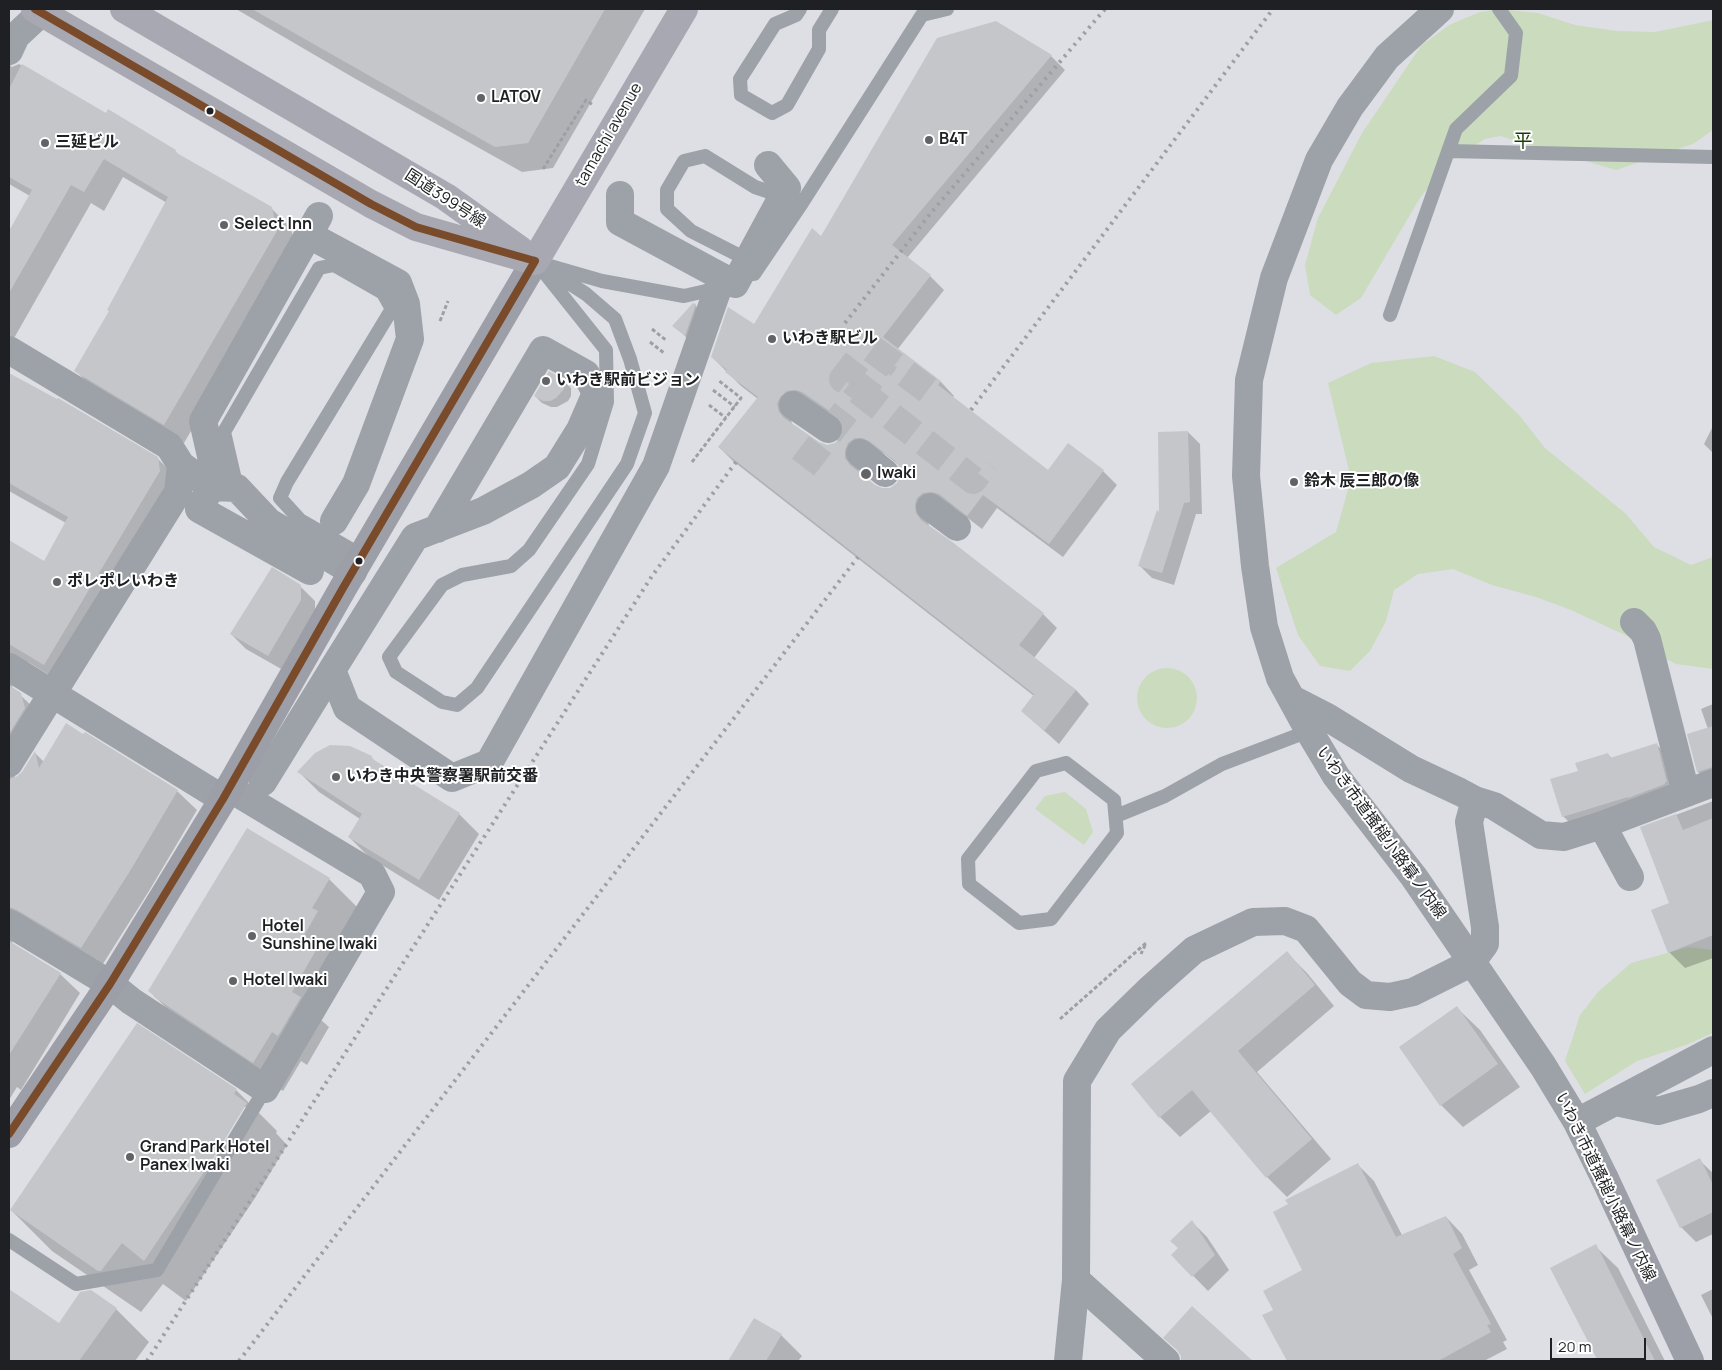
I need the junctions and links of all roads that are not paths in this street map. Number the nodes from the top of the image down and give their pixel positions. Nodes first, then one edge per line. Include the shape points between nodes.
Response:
1 (124, 9) edge
2 (684, 9) edge
3 (800, 9) edge
4 (832, 9) edge
5 (947, 9) edge
6 (1440, 9) edge
7 (1499, 9) edge
8 (40, 10) edge
9 (917, 12) edge
10 (9, 51) edge
11 (1448, 151) junction
12 (1713, 157) edge
13 (768, 165) dead end
14 (620, 195) dead end
15 (802, 204) junction
16 (535, 261) junction
17 (760, 266) junction
18 (720, 283) junction
19 (1390, 315) dead end
20 (9, 350) edge
21 (793, 405) dead end
22 (828, 429) dead end
23 (860, 453) dead end
24 (181, 465) junction
25 (885, 473) dead end
26 (224, 488) junction
27 (930, 507) dead end
28 (334, 521) dead end
29 (957, 527) dead end
30 (437, 529) junction
31 (358, 564) junction
32 (310, 571) dead end
33 (1634, 622) dead end
34 (9, 667) edge
35 (332, 670) junction
36 (51, 693) junction
37 (1292, 699) junction
38 (1309, 731) junction
39 (9, 763) edge
40 (263, 782) dead end
41 (1713, 783) edge
42 (226, 793) junction
43 (1686, 793) junction
44 (1474, 800) junction
45 (1116, 816) junction
46 (1602, 825) junction
47 (1630, 877) dead end
48 (9, 923) edge
49 (1471, 963) junction
50 (110, 984) junction
51 (1713, 1050) edge
52 (265, 1089) junction
53 (1713, 1093) edge
54 (1616, 1102) junction
55 (1577, 1122) junction
56 (9, 1134) edge
57 (9, 1240) edge
58 (1076, 1280) junction
59 (1068, 1361) edge
60 (1166, 1361) edge
61 (1690, 1361) edge

1 - 16 highway, 国道399号線 via 446,197
2 - 16 highway, tamachi avenue
3 - 4 lane via 796,16 774,24 740,79 741,95 772,113 787,105 815,57 819,49 819,30
5 - 9 lane
6 - 37 street, いわき市道搔槌小路幕ノ内線 via 1387,57 1350,107 1319,160 1274,278 1249,380 1246,476 1255,566 1264,627 1280,678
7 - 11 lane via 1516,33 1511,76 1456,129
8 - 10 street via 16,36
8 - 16 highway, 国道399号線 via 371,204 416,227
9 - 15 lane
11 - 12 lane
11 - 19 lane
13 - 18 street via 787,188 735,284
14 - 18 street via 620,222
15 - 17 lane
15 - 17 lane via 755,187 705,156 684,161 667,190 667,209 691,231
16 - 16 lane via 586,294 615,319 645,412 627,464 477,688 457,705 442,702 396,672 389,657 442,585 462,575 511,566 530,550 588,464 607,402 606,350
16 - 18 lane via 602,281 684,296
16 - 31 street
17 - 18 lane via 750,281
18 - 35 street via 656,466 489,763 452,778 347,708
20 - 24 street via 169,446
21 - 22 street
23 - 25 street
24 - 26 street
24 - 36 street via 178,492
26 - 28 street via 216,478 203,421 314,226 398,283 406,304 410,340 356,484
26 - 31 street via 269,522
26 - 31 lane via 224,432 319,268 334,265 382,293 392,309 280,498 300,520
26 - 32 street via 199,509
27 - 29 street
30 - 30 street via 543,350 586,374 596,393 580,430 557,467 531,485 483,510
30 - 35 street via 415,538
31 - 42 street
33 - 43 street via 1646,639
34 - 36 street
35 - 40 street
36 - 39 street
36 - 42 street
37 - 38 street, いわき市道搔槌小路幕ノ内線
37 - 44 street via 1411,769
38 - 45 lane via 1222,764 1165,796
38 - 49 street, いわき市道搔槌小路幕ノ内線 via 1336,776 1414,877
41 - 43 street
42 - 50 street
42 - 52 street via 372,874 381,892
43 - 46 street
44 - 46 street via 1494,806 1541,835 1564,837
44 - 49 street via 1469,822 1486,944
45 - 45 lane via 1117,833 1051,919 1019,923 969,884 968,858 1036,771 1066,763 1114,800
46 - 47 street
48 - 50 street
49 - 55 street, いわき市道搔槌小路幕ノ内線 via 1543,1066
49 - 58 street via 1413,992 1390,997 1366,995 1350,983 1306,929 1285,920 1253,922 1194,950 1108,1030 1077,1081
50 - 52 street
50 - 56 street
51 - 54 street
52 - 57 lane via 157,1270 76,1284
53 - 54 street via 1658,1111
54 - 55 street
55 - 61 street, いわき市道搔槌小路幕ノ内線
58 - 59 street
58 - 60 street

